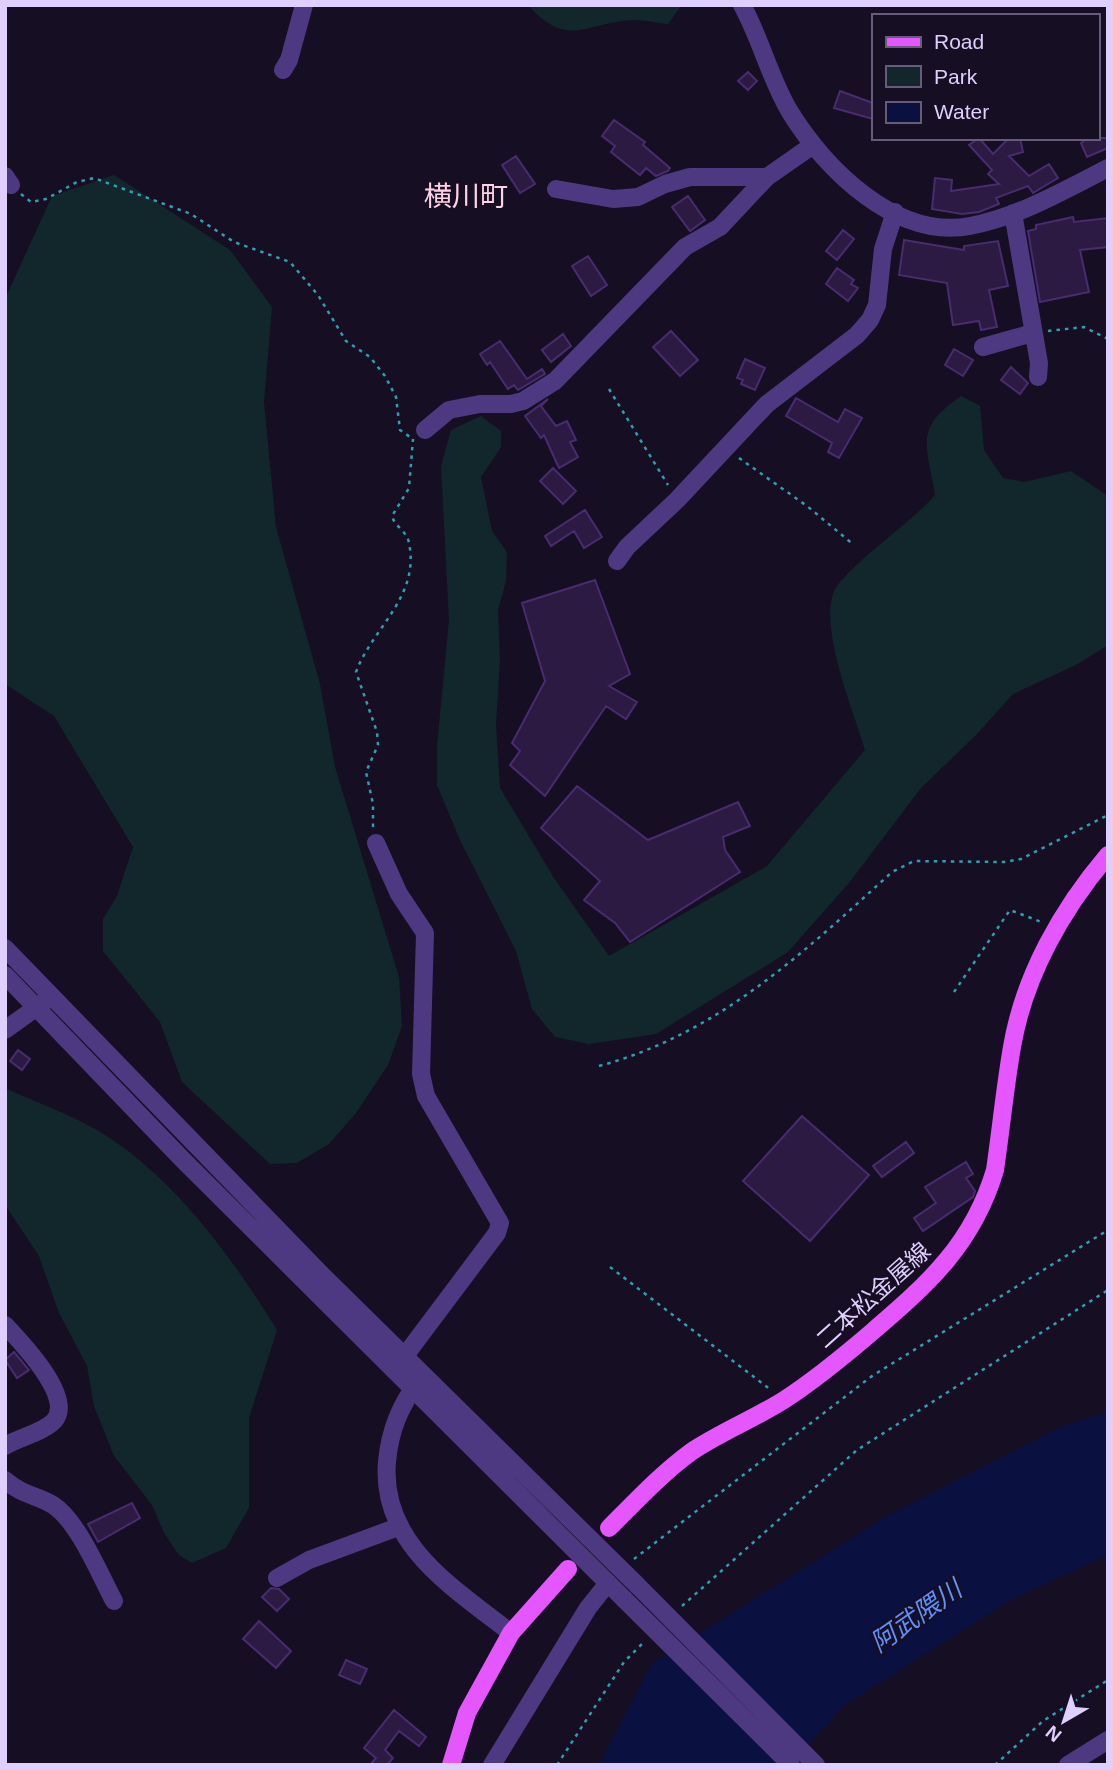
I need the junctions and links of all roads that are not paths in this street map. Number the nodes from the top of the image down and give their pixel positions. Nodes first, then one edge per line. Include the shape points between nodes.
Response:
1 (304, 5) edge
2 (743, 6) edge
3 (283, 70) dead end
4 (813, 145) junction
5 (1108, 168) edge
6 (767, 177) junction
7 (556, 189) dead end
8 (895, 212) junction
9 (1013, 213) junction
10 (1033, 333) junction
11 (983, 347) dead end
12 (1038, 377) dead end
13 (419, 434) road end
14 (617, 561) dead end
15 (376, 843) road end
16 (1108, 855) edge
17 (5, 948) edge
18 (5, 975) edge
19 (51, 996) junction
20 (36, 1007) junction
21 (9, 1021) edge
22 (5, 1325) edge
23 (404, 1357) junction
24 (418, 1381) junction
25 (5, 1446) edge
26 (5, 1480) edge
27 (398, 1527) junction
28 (610, 1528) dead end
29 (568, 1569) dead end
30 (277, 1578) dead end
31 (608, 1583) junction
32 (114, 1601) dead end
33 (511, 1633) junction
34 (1108, 1740) edge
35 (451, 1765) edge
36 (492, 1765) edge
37 (791, 1765) edge
38 (816, 1765) edge
39 (1068, 1765) edge

1 - 3 street
2 - 4 street via 776,85
4 - 6 street
4 - 8 street via 846,181
5 - 9 street
6 - 7 street via 690,177 638,197 613,199
6 - 13 street via 720,228 685,247 661,270 555,381 523,401 449,410
8 - 9 street via 923,224 955,227
8 - 14 street via 870,320 767,404
9 - 10 street
10 - 11 street
10 - 12 street
15 - 23 street via 399,894 425,933 421,1074 426,1096 500,1223
16 - 28 main road, 二本松金屋線 via 1085,881 1041,957 1012,1044 995,1170 972,1227 947,1262 853,1348 784,1400 689,1454
17 - 19 street
18 - 20 street
19 - 20 street
19 - 23 street
20 - 21 street
20 - 24 street via 183,1160
22 - 25 street via 38,1361 60,1412 54,1421
23 - 24 street
24 - 27 street via 394,1420 388,1447 386,1476
24 - 31 street
24 - 38 street, bridge via 623,1570
26 - 32 street via 31,1498 53,1505 79,1538
27 - 30 street via 309,1560
27 - 33 street via 425,1563
29 - 33 main road
31 - 36 street
31 - 37 street, bridge
33 - 35 main road via 467,1713
34 - 39 street

